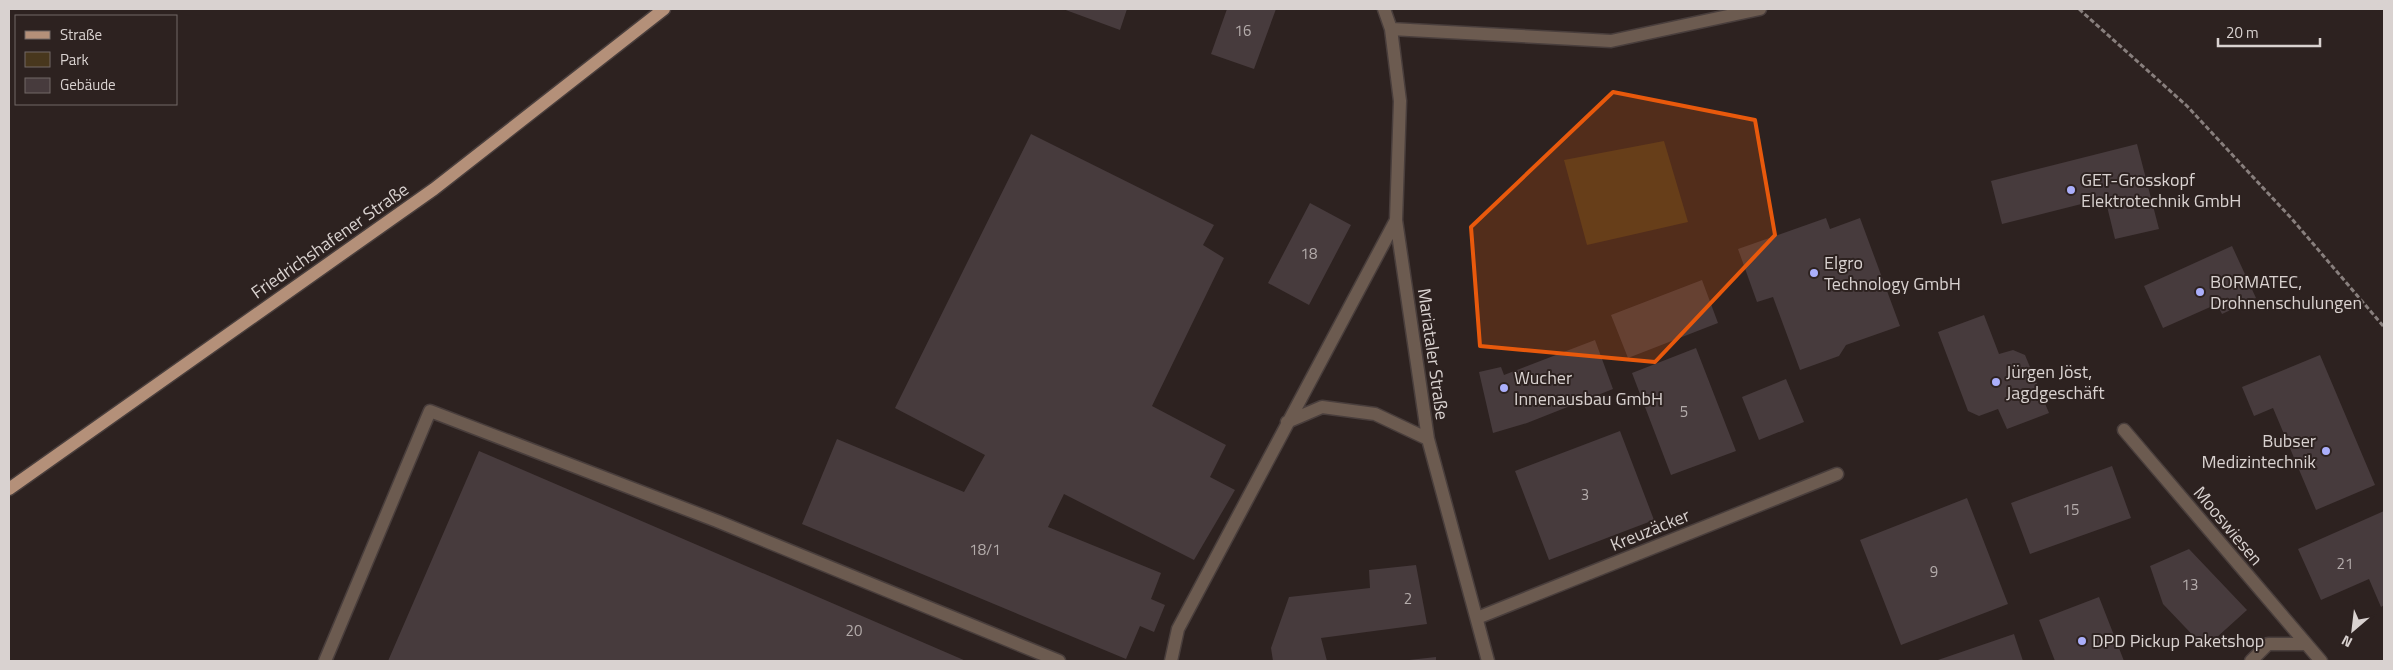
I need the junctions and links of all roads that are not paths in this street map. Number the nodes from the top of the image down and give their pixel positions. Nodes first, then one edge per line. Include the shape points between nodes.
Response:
1 (664, 9) edge
2 (1384, 9) edge
3 (1760, 9) edge
4 (1391, 29) junction
5 (1396, 220) junction
6 (1287, 422) junction
7 (2124, 430) dead end
8 (1428, 440) junction
9 (1837, 474) dead end
10 (9, 489) edge
11 (1477, 618) junction
12 (2306, 644) junction
13 (325, 661) edge
14 (1059, 661) edge
15 (1171, 661) edge
16 (1488, 661) edge
17 (2251, 661) edge
18 (2321, 661) edge

1 - 10 main road, Friedrichshafener Straße via 434,189
2 - 4 street, Mariataler Straße
3 - 4 street via 1611,41
4 - 5 street, Mariataler Straße via 1400,101
5 - 6 street
5 - 8 street, Mariataler Straße
6 - 8 street, Mariataler Straße via 1322,407 1375,414
6 - 15 street via 1178,629
7 - 12 street, Mooswiesen
8 - 11 street
9 - 11 street, Kreuzäcker
11 - 16 street
12 - 17 street via 2268,644
12 - 18 street, Mooswiesen
13 - 14 street via 430,411 717,521

